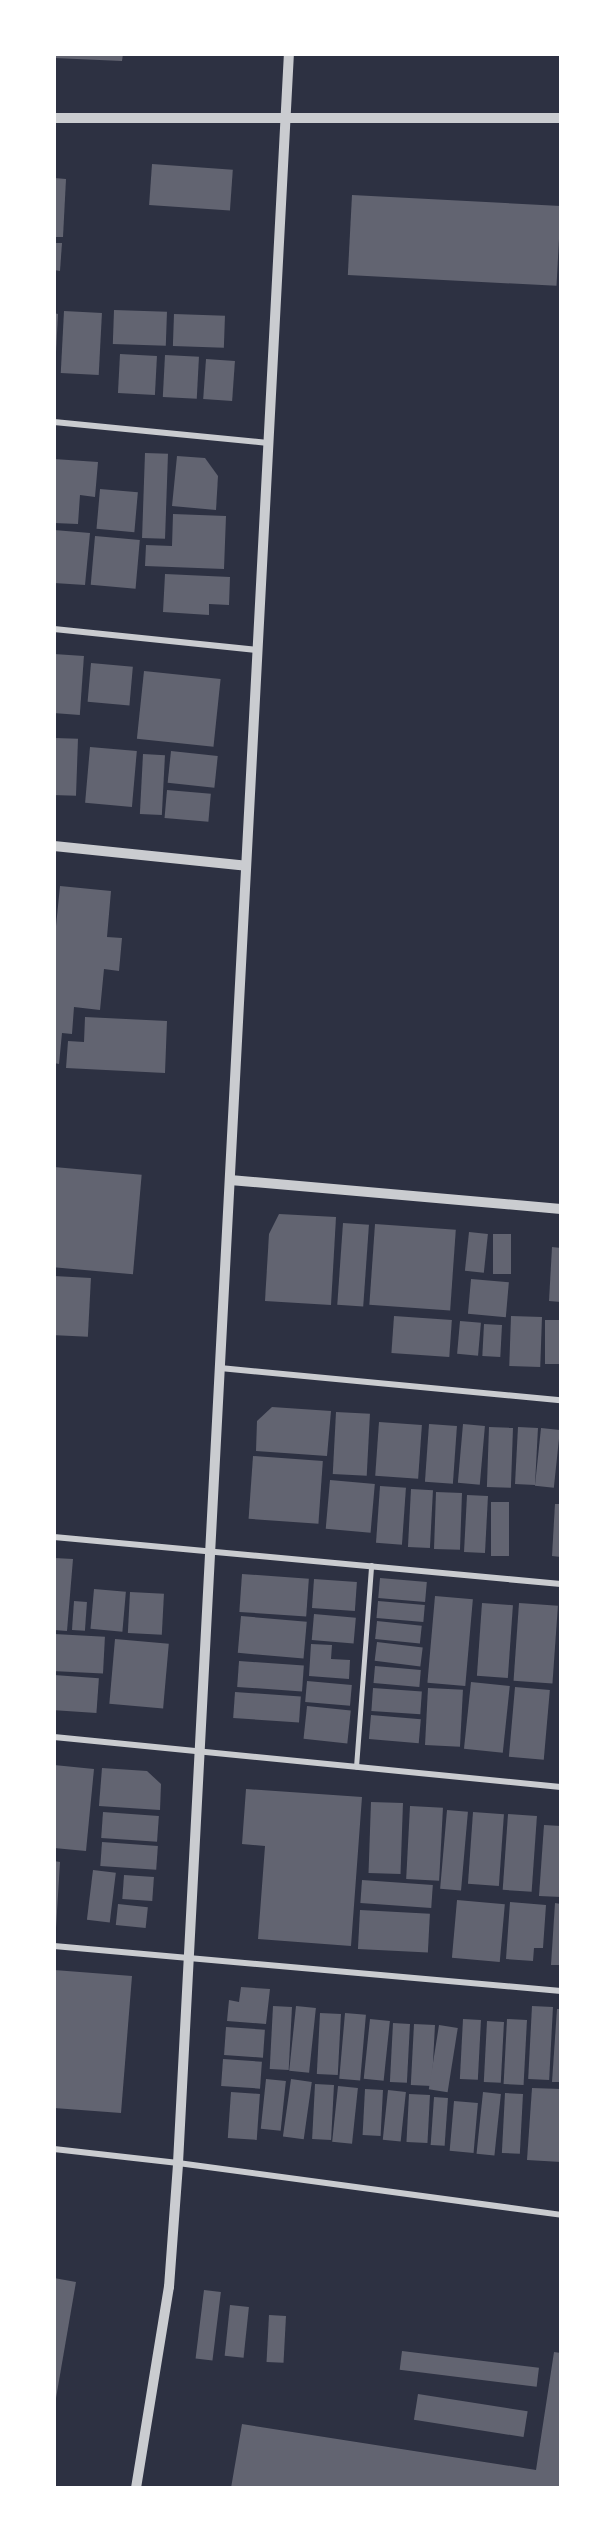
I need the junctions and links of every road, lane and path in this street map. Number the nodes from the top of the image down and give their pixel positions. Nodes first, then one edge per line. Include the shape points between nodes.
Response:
1 (289, 54) edge
2 (286, 117) junction
3 (54, 118) edge
4 (561, 118) edge
5 (54, 422) edge
6 (268, 443) junction
7 (54, 629) edge
8 (257, 650) junction
9 (54, 846) edge
10 (246, 866) junction
11 (230, 1180) junction
12 (561, 1209) edge
13 (220, 1368) junction
14 (561, 1400) edge
15 (54, 1537) edge
16 (211, 1552) junction
17 (371, 1566) junction
18 (561, 1584) edge
19 (54, 1737) edge
20 (200, 1752) junction
21 (356, 1767) junction
22 (561, 1787) edge
23 (54, 1946) edge
24 (189, 1958) junction
25 (561, 1991) edge
26 (54, 2149) edge
27 (178, 2163) junction
28 (561, 2215) edge
29 (136, 2488) edge

1 - 2 street
2 - 3 street
2 - 4 street
2 - 6 street
5 - 6 street
6 - 8 street
7 - 8 street
8 - 10 street
9 - 10 street
10 - 11 street
11 - 12 street
11 - 13 street
13 - 14 street
13 - 16 street
15 - 16 street
16 - 17 street
16 - 20 street
17 - 18 street
17 - 21 lane
19 - 20 street
20 - 21 street
20 - 24 street
21 - 22 street
23 - 24 street
24 - 25 street
24 - 27 street
26 - 27 street
27 - 28 street
27 - 29 street via 169,2287

